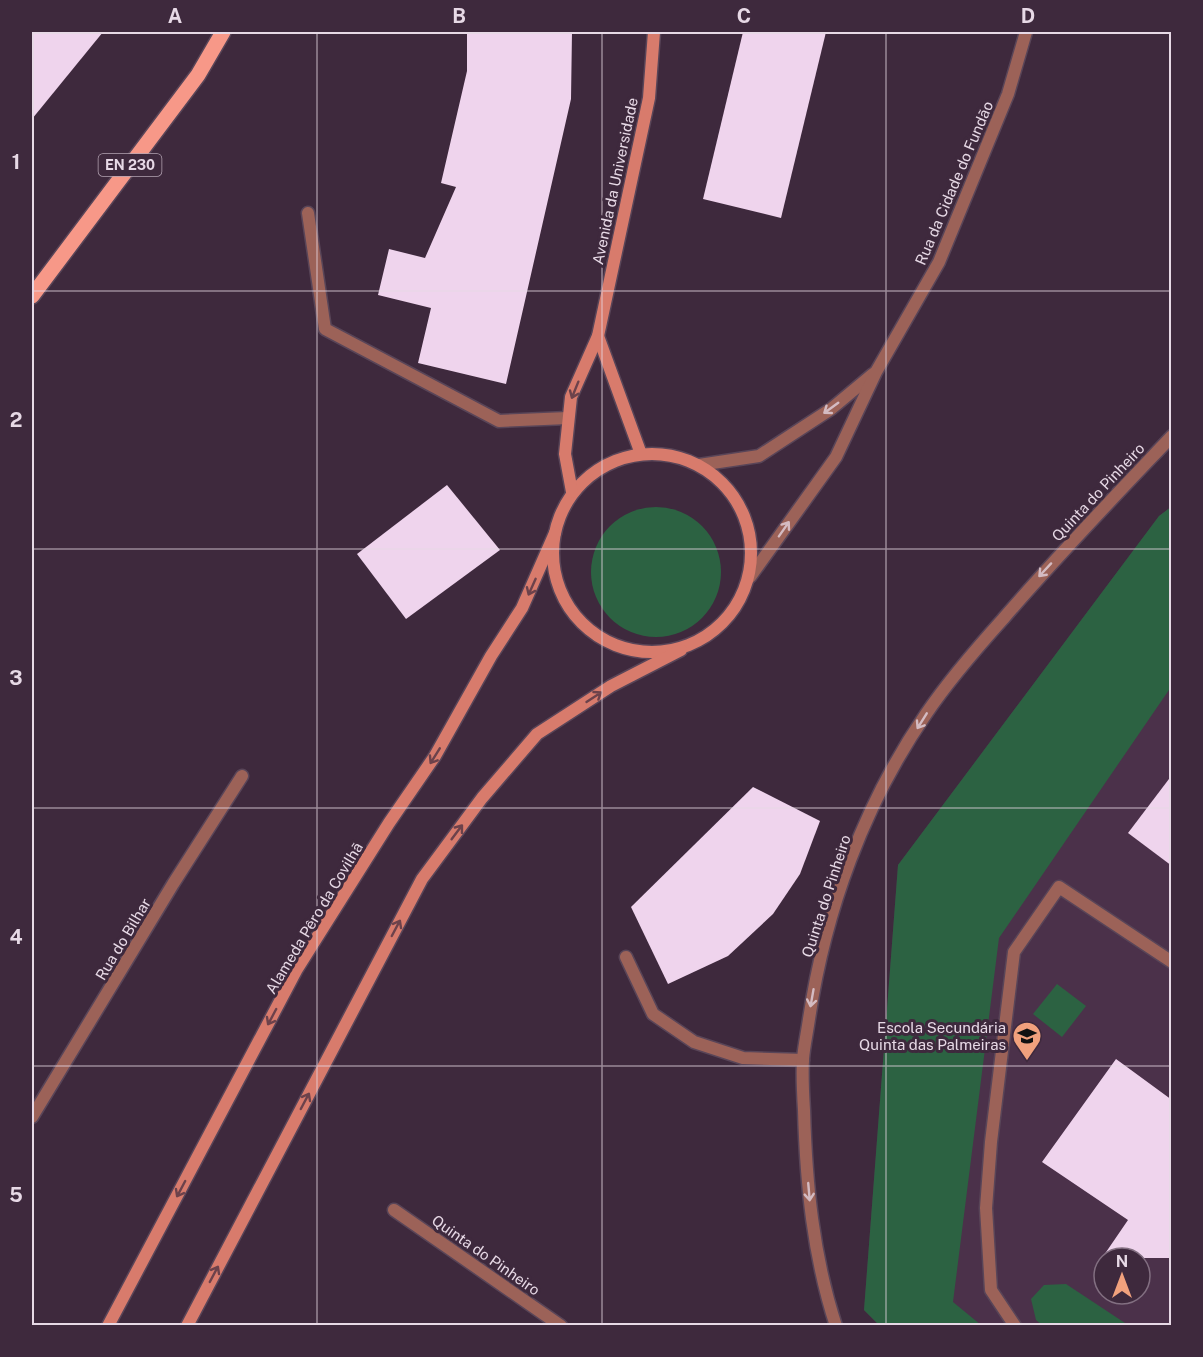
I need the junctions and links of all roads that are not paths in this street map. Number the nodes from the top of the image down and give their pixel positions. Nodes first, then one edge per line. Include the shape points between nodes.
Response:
1 (223, 32) edge
2 (654, 32) edge
3 (1026, 32) edge
4 (308, 213) dead end
5 (32, 296) edge
6 (598, 336) junction
7 (876, 372) junction
8 (568, 418) junction
9 (1172, 436) edge
10 (641, 454) junction
11 (699, 465) junction
12 (572, 492) junction
13 (555, 533) junction
14 (750, 577) junction
15 (681, 650) junction
16 (242, 776) dead end
17 (626, 957) dead end
18 (1172, 962) edge
19 (803, 1060) junction
20 (32, 1117) edge
21 (394, 1210) dead end
22 (108, 1326) edge
23 (187, 1326) edge
24 (561, 1326) edge
25 (836, 1326) edge
26 (1015, 1326) edge

1 - 5 main road, EN 230 via 198,75
2 - 6 main road, Avenida da Universidade via 649,98
3 - 7 street, Rua da Cidade do Fundão via 1008,94 939,262
4 - 8 street via 326,329 499,421
6 -> 8 main road, Avenida da Universidade via 571,397
6 - 10 main road
7 -> 11 street, Rua da Cidade do Fundão via 831,409 759,456
14 -> 7 street, Rua da Cidade do Fundão via 836,457
8 - 12 main road, Avenida da Universidade via 565,454
9 -> 19 street, Quinta do Pinheiro via 1041,574 970,657 926,714 883,786 851,856 825,938
10 - 11 main road, Alameda Pêro da Covilhã via 670,455
10 - 12 main road, Alameda Pêro da Covilhã via 591,471
11 - 14 main road, Alameda Pêro da Covilhã via 725,484 744,512 752,544
12 - 13 main road, Alameda Pêro da Covilhã
13 - 15 main road, Alameda Pêro da Covilhã via 553,567 564,600 585,627 624,648 647,653
13 -> 22 main road, Alameda Pêro da Covilhã via 522,609 435,756 297,969
14 - 15 main road, Alameda Pêro da Covilhã via 741,601 725,623 705,639
23 -> 15 main road, Alameda Pêro da Covilhã via 422,879 537,734 611,686
16 - 20 street, Rua do Bilhar
17 - 19 street via 653,1014 694,1042 743,1058
18 - 26 street via 1059,887 1014,952 986,1208 991,1290
19 -> 25 street, Quinta do Pinheiro via 811,1218 826,1297
21 - 24 street, Quinta do Pinheiro

